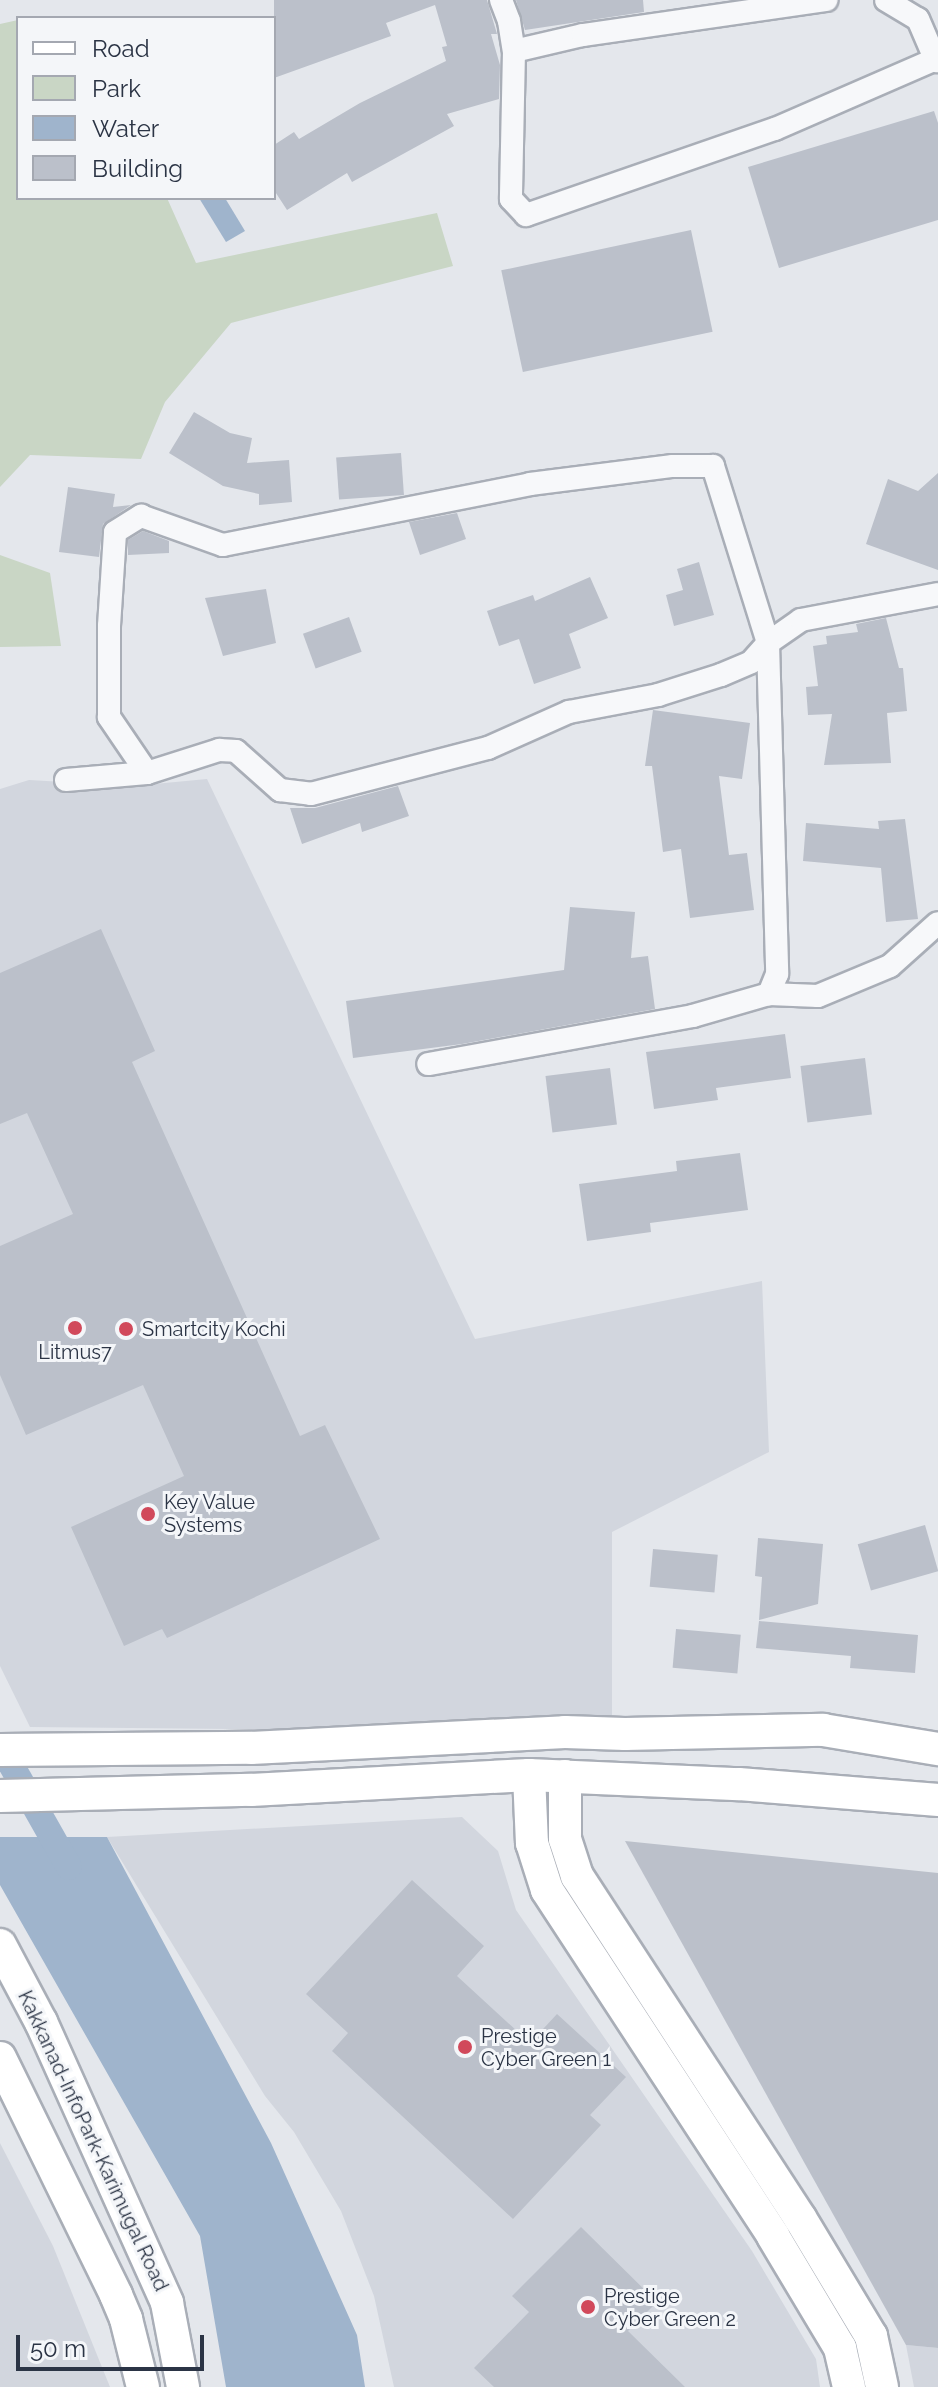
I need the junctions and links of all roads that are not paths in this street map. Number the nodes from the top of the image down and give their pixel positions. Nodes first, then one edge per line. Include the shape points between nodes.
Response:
1 (501, 0) edge
2 (827, 0) edge
3 (886, 0) edge
4 (514, 51) junction
5 (937, 59) edge
6 (938, 594) edge
7 (768, 643) junction
8 (147, 773) junction
9 (66, 780) dead end
10 (938, 923) edge
11 (769, 994) junction
12 (428, 1064) dead end
13 (938, 1749) edge
14 (0, 1750) edge
15 (529, 1775) junction
16 (565, 1776) junction
17 (0, 1796) edge
18 (938, 1800) edge
19 (0, 1945) edge
20 (0, 2058) edge
21 (763, 2161) junction
22 (737, 2181) junction
23 (143, 2387) edge
24 (183, 2387) edge
25 (849, 2387) edge
26 (882, 2387) edge

1 - 4 street
2 - 4 street via 583,35
3 - 5 street via 918,19
4 - 5 street via 511,199 531,215 775,129
6 - 7 street via 801,620
7 - 8 street via 751,662 721,675 658,695 569,712 488,748 311,794 280,790 236,751 219,750
7 - 8 street via 713,466 530,484 223,545 141,516 115,532 109,717
7 - 11 street via 777,974
8 - 9 street
10 - 11 street via 890,966 818,996
11 - 12 street via 693,1016
13 - 14 street via 823,1730 565,1732 251,1748
15 - 16 street
15 - 17 street
15 - 22 street via 532,1843 547,1890
16 - 18 street
16 - 21 street via 565,1839 577,1876
19 - 24 street, Kakkanad-InfoPark-Karimugal Road via 41,2022 167,2303
20 - 23 street via 116,2295
21 - 22 street
21 - 26 street via 871,2336
22 - 25 street via 840,2348

